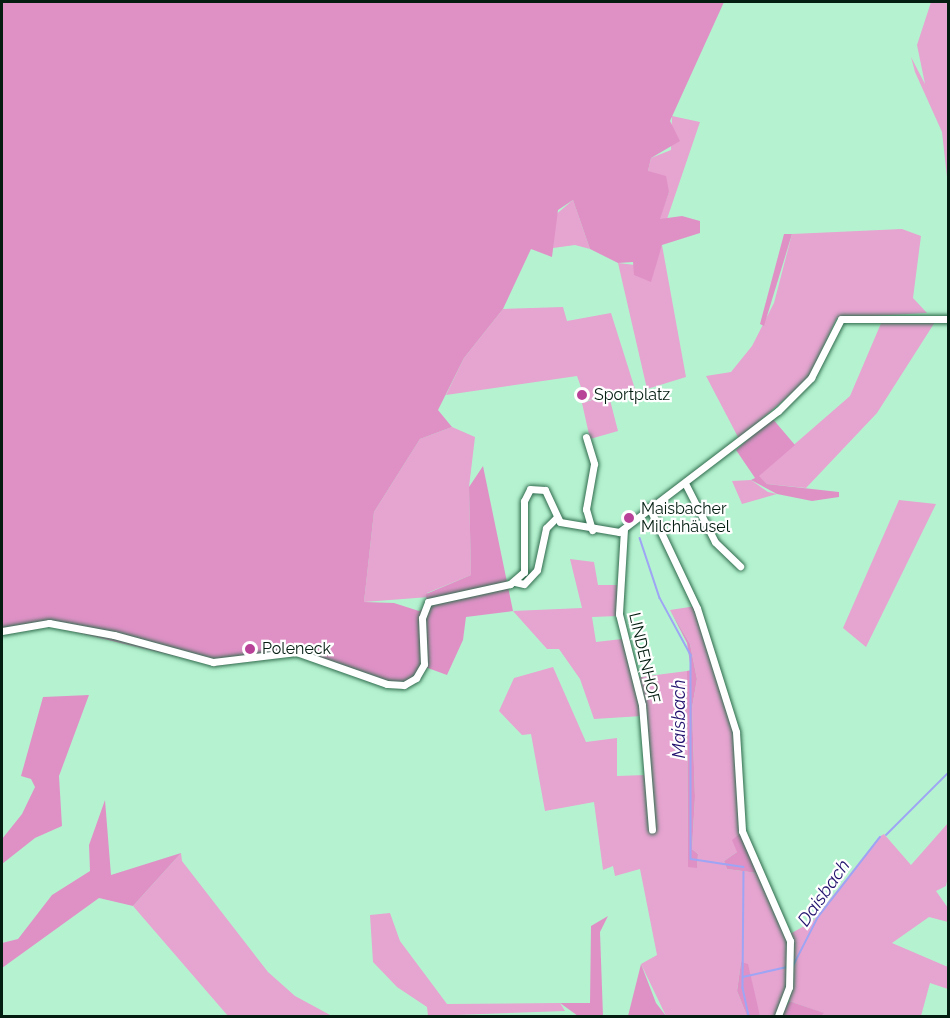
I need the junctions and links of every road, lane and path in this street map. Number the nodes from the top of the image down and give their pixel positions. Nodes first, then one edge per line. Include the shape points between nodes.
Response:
1 (948, 319) edge
2 (586, 437) dead end
3 (686, 484) junction
4 (649, 507) junction
5 (556, 518) junction
6 (624, 529) junction
7 (591, 530) junction
8 (740, 566) dead end
9 (512, 583) junction
10 (2, 631) edge
11 (652, 830) dead end
12 (778, 1017) edge

1 - 3 street via 841,319 811,378
2 - 7 street via 594,465 586,509
3 - 4 street
3 - 8 street via 712,537
4 - 6 street
4 - 12 street via 693,595 734,720 742,831 790,941 791,969
5 - 7 street
5 - 9 street via 546,528 537,570 524,584
5 - 9 street via 545,490 536,487 527,492 525,569
6 - 7 street
6 - 11 street, LINDENHOF via 619,614 642,705
9 - 10 street via 428,602 422,618 423,664 411,682 393,686 296,652 213,662 114,635 49,623

